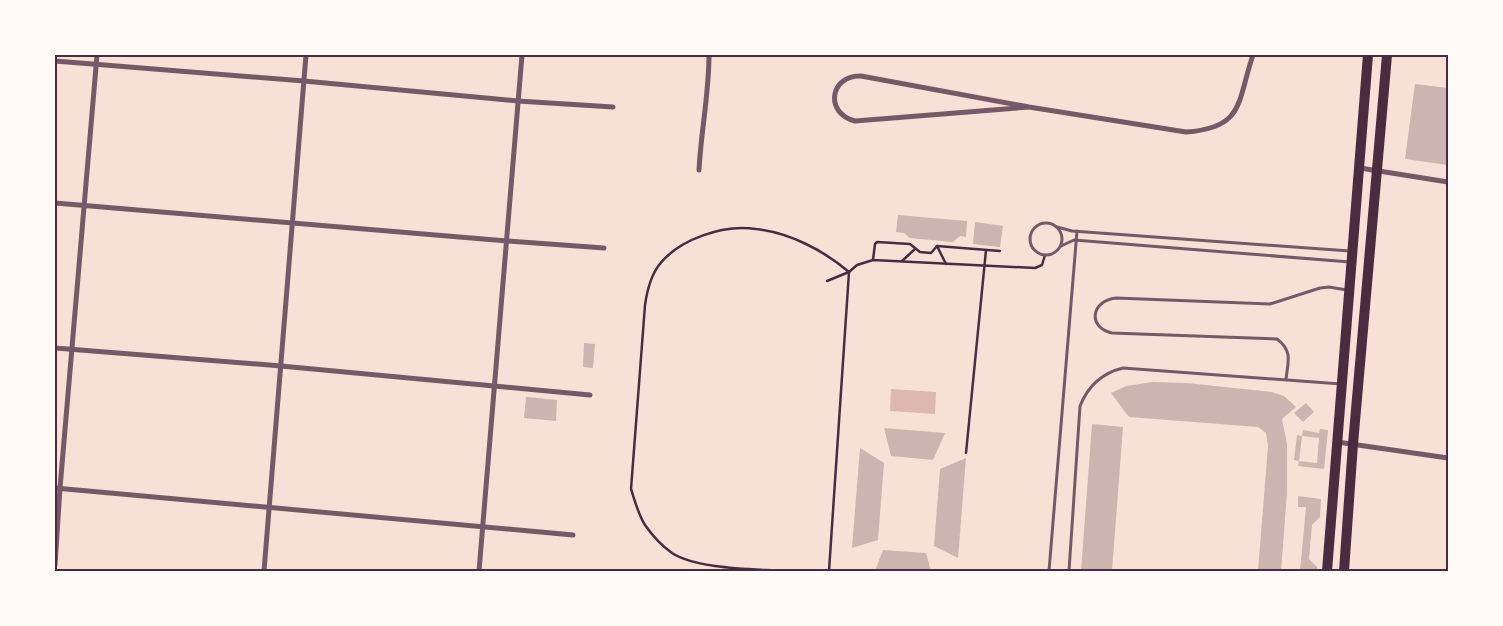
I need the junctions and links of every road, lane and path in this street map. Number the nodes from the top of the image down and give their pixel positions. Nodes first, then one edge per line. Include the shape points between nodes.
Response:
1 (97, 55) edge
2 (306, 55) edge
3 (522, 55) edge
4 (709, 55) edge
5 (1253, 55) edge
6 (1368, 55) edge
7 (1387, 55) edge
8 (55, 61) edge
9 (97, 64) junction
10 (304, 81) junction
11 (518, 101) junction
12 (613, 107) dead end
13 (1029, 107) junction
14 (1360, 168) junction
15 (699, 170) dead end
16 (1378, 171) junction
17 (1448, 182) edge
18 (55, 203) edge
19 (85, 205) junction
20 (292, 223) junction
21 (1057, 227) junction
22 (1077, 231) junction
23 (1076, 240) junction
24 (507, 241) junction
25 (936, 246) junction
26 (1061, 246) junction
27 (604, 248) dead end
28 (915, 249) junction
29 (986, 250) junction
30 (1000, 252) dead end
31 (1045, 256) junction
32 (1353, 257) junction
33 (873, 260) junction
34 (902, 261) junction
35 (946, 264) junction
36 (985, 266) junction
37 (849, 272) junction
38 (827, 281) dead end
39 (1350, 290) junction
40 (55, 348) edge
41 (72, 349) junction
42 (281, 366) junction
43 (1286, 379) junction
44 (1341, 385) junction
45 (494, 387) junction
46 (590, 395) dead end
47 (1338, 442) junction
48 (1353, 444) junction
49 (966, 453) dead end
50 (1448, 458) edge
51 (57, 488) edge
52 (270, 507) junction
53 (483, 527) junction
54 (573, 535) dead end
55 (55, 565) edge
56 (264, 571) edge
57 (479, 571) edge
58 (782, 571) edge
59 (829, 571) edge
60 (1049, 571) edge
61 (1069, 571) edge
62 (1327, 571) edge
63 (1344, 571) edge

1 - 9 street
2 - 10 street
3 - 11 street
4 - 15 street
5 - 13 street via 1234,114 1223,123 1203,131 1186,132
6 - 14 main road
7 - 16 main road
8 - 9 street
9 - 10 street
9 - 19 street
10 - 11 street
10 - 20 street
11 - 12 street
11 - 24 street
13 - 13 street via 860,76 841,82 834,97 835,106 841,114 855,121
14 - 16 street
14 - 32 main road
16 - 17 street
16 - 48 main road
18 - 19 street
19 - 20 street
19 - 41 street
20 - 24 street
20 - 42 street
21 - 22 lane
21 - 26 lane via 1062,236
21 - 31 lane via 1044,222 1032,230 1029,240 1032,249
22 - 23 lane
22 - 32 lane
23 - 26 lane
23 - 32 lane via 1328,259
23 - 60 lane
24 - 27 street
24 - 45 street
25 - 28 path via 931,253
25 - 29 path
25 - 35 path
26 - 31 lane
28 - 33 path via 910,244 876,242
28 - 34 path
29 - 30 path
29 - 36 path
31 - 36 path via 1042,264 1035,268
32 - 39 main road
33 - 34 path
33 - 37 path via 857,265
34 - 35 path
35 - 36 path
36 - 49 path
37 - 38 path
37 - 58 path via 810,246 784,236 756,229 720,230 686,243 672,253 659,265 647,294 631,479 640,516 671,553 684,559 736,568
37 - 59 path
39 - 43 lane via 1320,288 1270,304 1116,298 1097,306 1095,316 1098,325 1112,333 1278,339 1288,349
39 - 44 main road
40 - 41 street
41 - 42 street
41 - 51 street
42 - 45 street
42 - 52 street
43 - 44 lane
43 - 61 lane via 1123,368 1111,370 1100,377 1084,395 1080,406
44 - 47 main road
45 - 46 street
45 - 53 street
47 - 48 street
47 - 62 main road
48 - 50 street
48 - 63 main road
51 - 52 street
51 - 55 street
52 - 53 street
52 - 56 street
53 - 54 street
53 - 57 street

